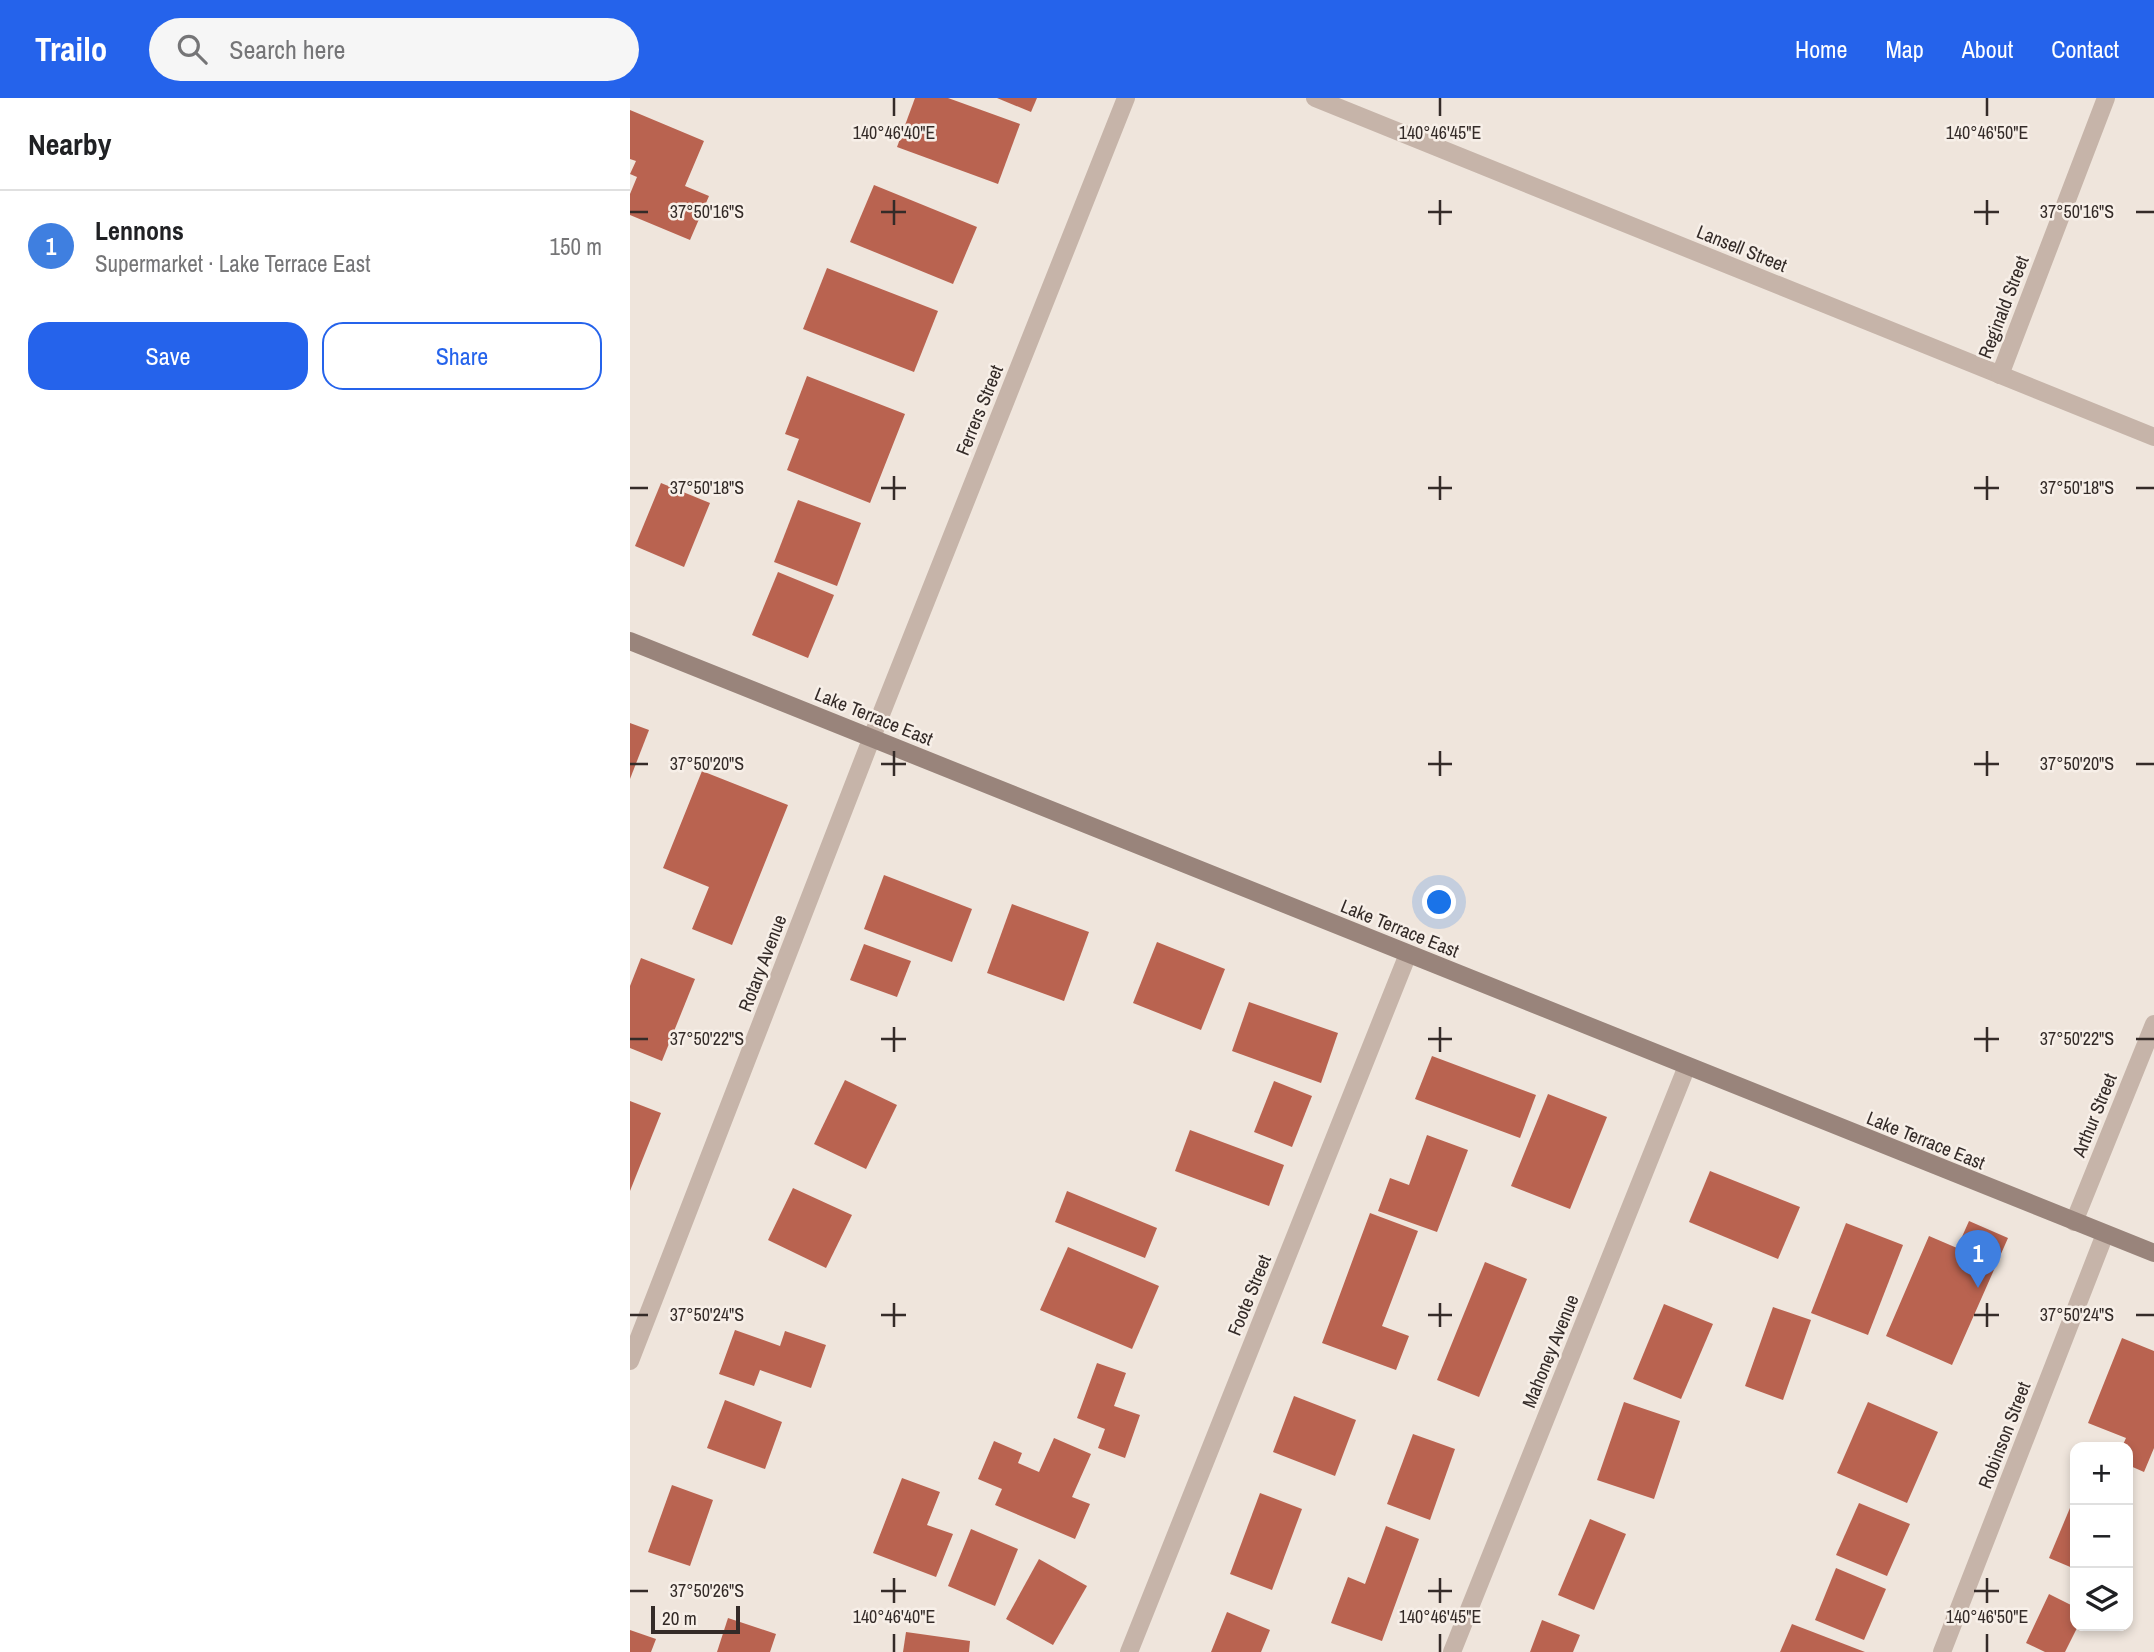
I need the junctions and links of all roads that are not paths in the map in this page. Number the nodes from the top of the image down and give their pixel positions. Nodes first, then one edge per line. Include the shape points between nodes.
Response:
1 (1126, 98) edge
2 (1315, 98) edge
3 (2106, 98) edge
4 (2000, 375) junction
5 (2154, 437) edge
6 (630, 641) edge
7 (872, 737) junction
8 (1408, 954) junction
9 (2154, 1024) edge
10 (1687, 1066) junction
11 (2074, 1222) junction
12 (2105, 1234) junction
13 (2154, 1253) edge
14 (630, 1361) edge
15 (1129, 1652) edge
16 (1452, 1652) edge
17 (1942, 1652) edge

1 - 7 street, Ferrers Street
2 - 4 street, Lansell Street
3 - 4 street, Reginald Street
4 - 5 street, Lansell Street
6 - 7 street, Lake Terrace East
7 - 8 street, Lake Terrace East
7 - 14 street, Rotary Avenue
8 - 10 street, Lake Terrace East
8 - 15 street, Foote Street
9 - 11 street, Arthur Street
10 - 11 street, Lake Terrace East
10 - 16 street, Mahoney Avenue
11 - 12 street, Lake Terrace East
12 - 13 street, Lake Terrace East
12 - 17 street, Robinson Street

